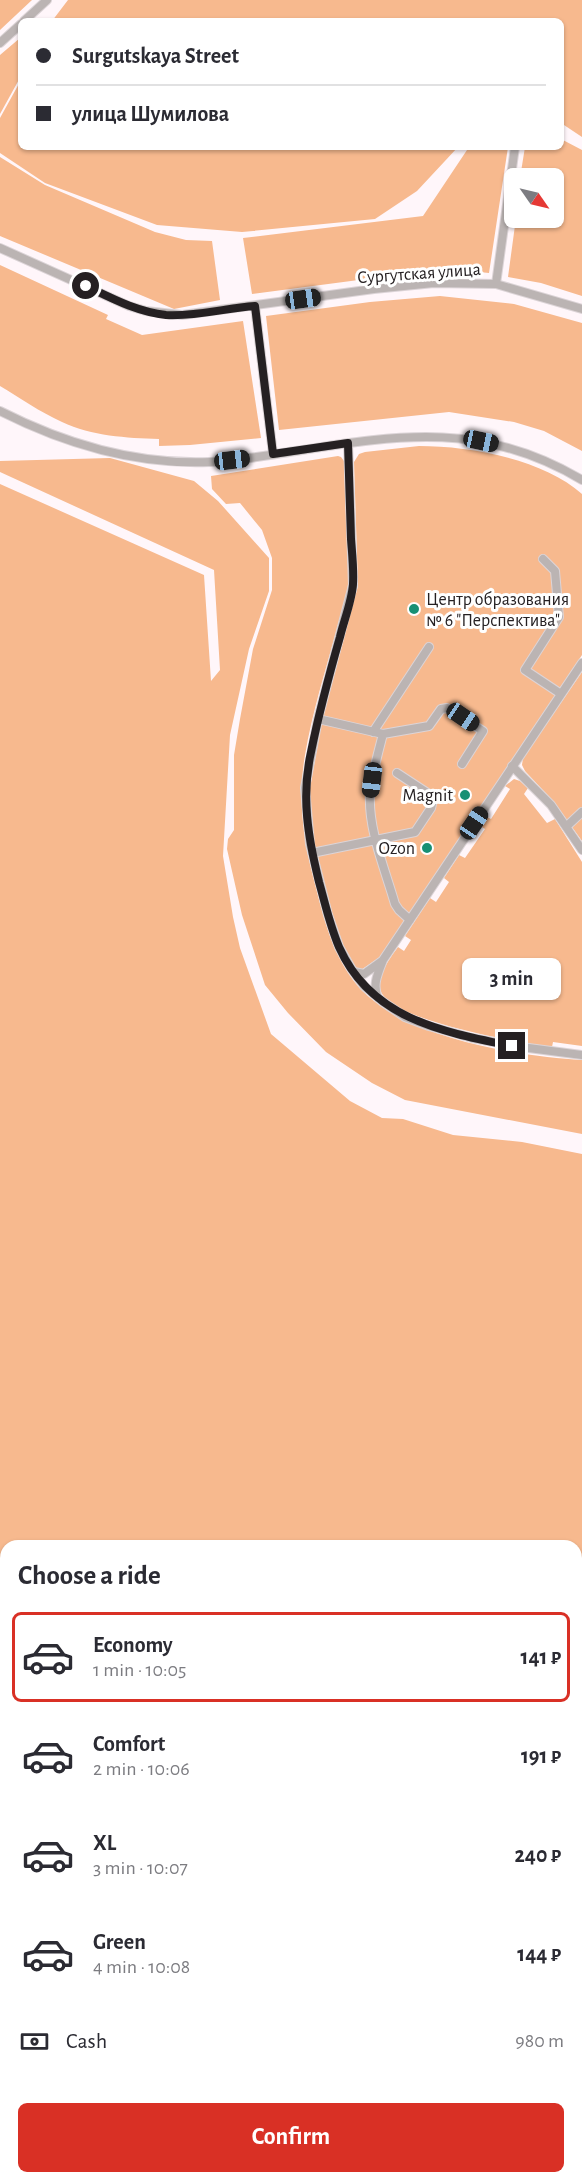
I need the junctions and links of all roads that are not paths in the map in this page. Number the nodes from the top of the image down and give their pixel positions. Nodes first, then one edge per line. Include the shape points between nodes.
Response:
1 (47, 0) edge
2 (27, 18) edge
3 (18, 26) edge
4 (0, 43) edge
5 (515, 150) edge
6 (0, 248) edge
7 (496, 284) junction
8 (255, 306) junction
9 (582, 309) edge
10 (0, 411) edge
11 (348, 443) junction
12 (273, 454) junction
13 (582, 480) edge
14 (543, 559) dead end
15 (429, 647) dead end
16 (582, 663) edge
17 (561, 694) junction
18 (318, 719) junction
19 (373, 732) junction
20 (383, 734) junction
21 (462, 764) dead end
22 (512, 766) junction
23 (397, 773) dead end
24 (582, 812) edge
25 (567, 826) junction
26 (377, 841) junction
27 (582, 850) edge
28 (312, 853) junction
29 (410, 920) junction
30 (383, 960) junction
31 (352, 970) junction
32 (367, 973) junction
33 (376, 979) junction
34 (364, 986) junction
35 (382, 1002) junction
36 (582, 1055) edge

1 - 2 street
3 - 4 street
5 - 7 street
6 - 8 street, Сургутская улица via 146,311 182,315
7 - 8 street, Сургутская улица via 434,283
7 - 9 street, Сургутская улица
8 - 12 street
10 - 12 street via 72,442 131,456 212,462
11 - 12 street
11 - 13 street via 450,436 532,455
11 - 18 street via 353,585
14 - 17 street via 555,571 559,617 525,670
15 - 19 street
16 - 17 street
17 - 22 street
18 - 19 street
18 - 28 street via 305,788
19 - 20 street
20 - 21 street via 429,726 441,709 447,708 483,731
20 - 26 street via 370,794
22 - 25 street
22 - 29 street
23 - 26 street via 429,795 433,804 415,832
24 - 25 street
25 - 27 street
26 - 28 street
26 - 29 street via 394,904
28 - 31 street via 328,915
29 - 30 street
30 - 32 street
30 - 33 street
31 - 32 street
31 - 34 street
32 - 34 street
33 - 34 street
33 - 35 street via 375,991
34 - 35 street
35 - 36 street via 405,1017 472,1038

